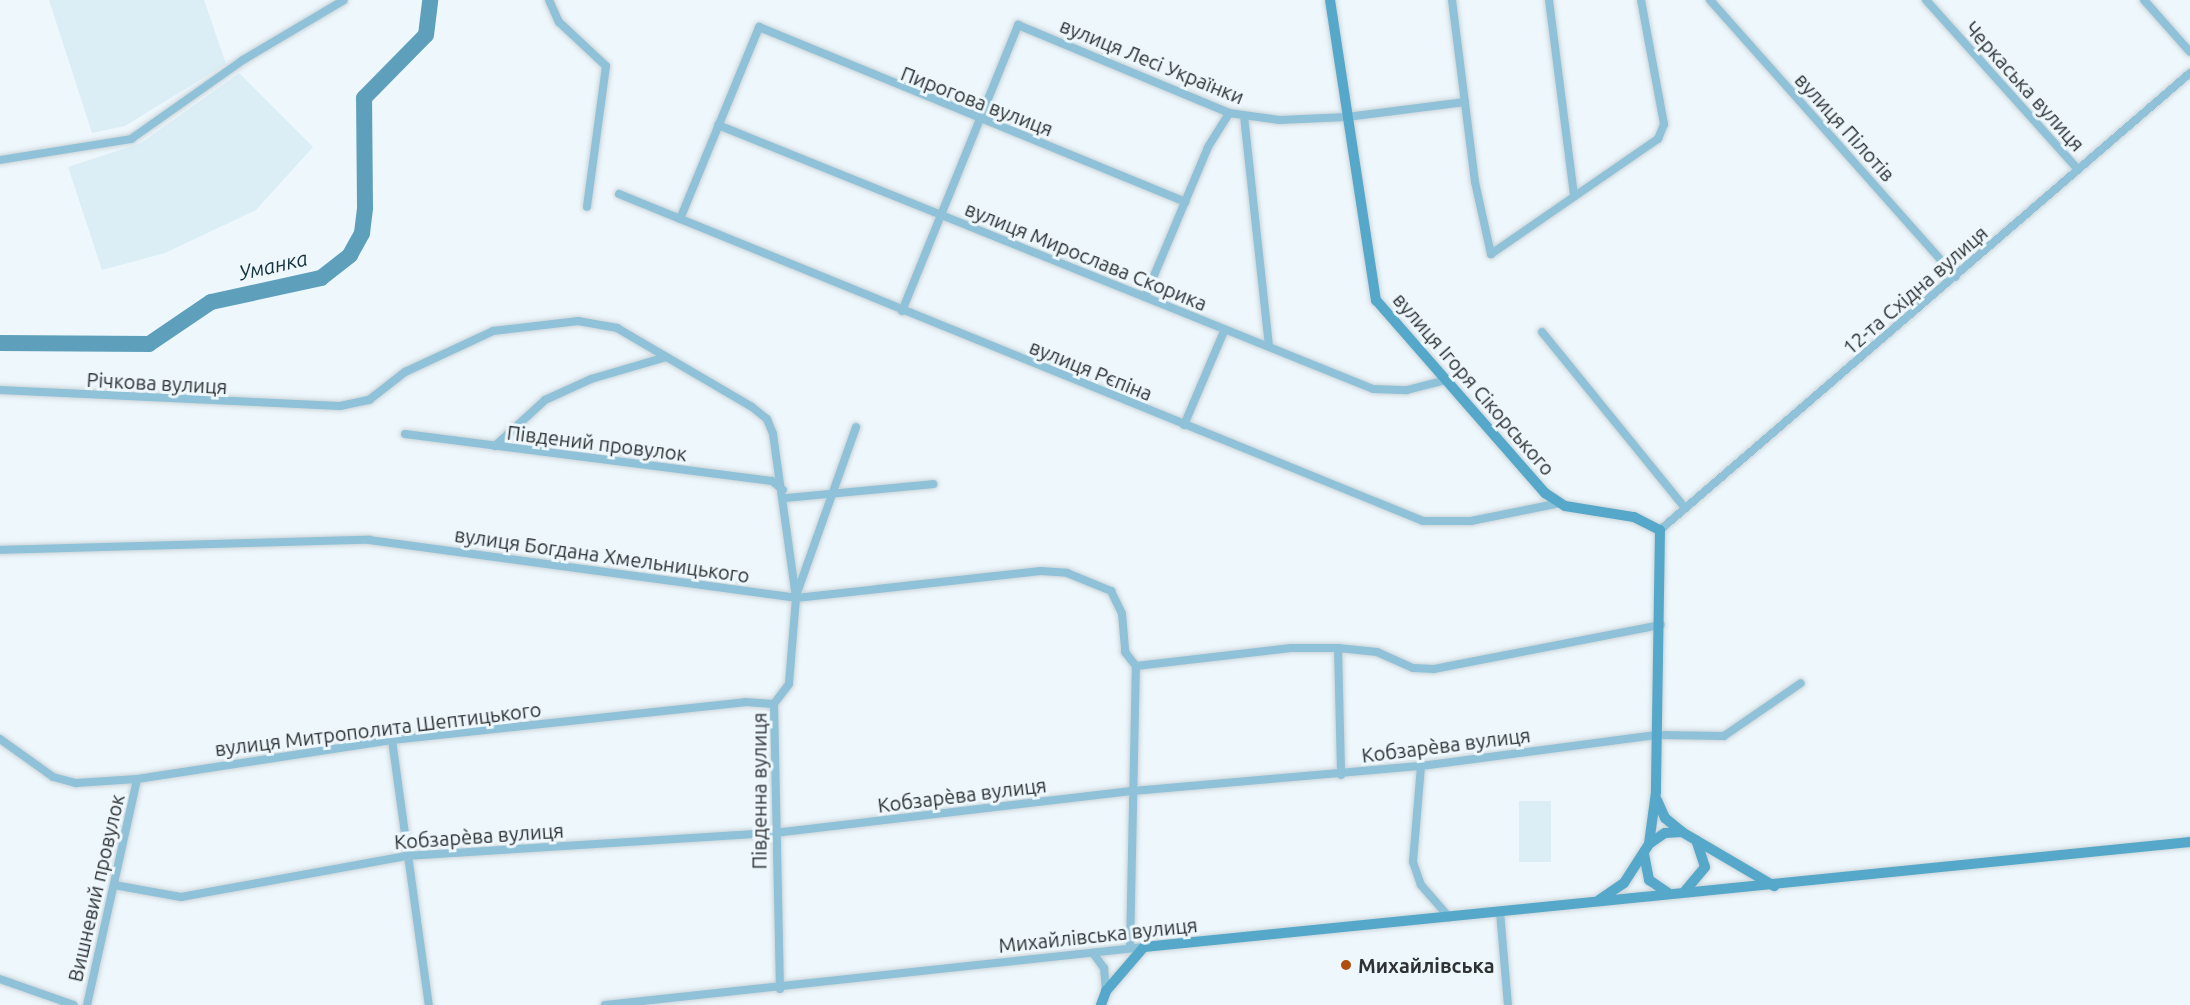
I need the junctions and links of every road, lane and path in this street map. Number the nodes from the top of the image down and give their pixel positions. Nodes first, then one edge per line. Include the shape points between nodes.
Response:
1 (344, 0) edge
2 (549, 0) edge
3 (1330, 0) edge
4 (1452, 0) edge
5 (1549, 0) edge
6 (1641, 0) edge
7 (1710, 0) edge
8 (1926, 0) edge
9 (2144, 0) edge
10 (2190, 52) edge
11 (2190, 73) edge
12 (1465, 102) junction
13 (1229, 113) junction
14 (1244, 116) junction
15 (1347, 117) junction
16 (981, 119) junction
17 (718, 125) junction
18 (0, 160) edge
19 (2077, 168) junction
20 (619, 194) dead end
21 (1574, 195) junction
22 (1185, 202) junction
23 (587, 207) dead end
24 (941, 215) junction
25 (680, 219) junction
26 (1956, 277) junction
27 (1145, 297) junction
28 (902, 311) junction
29 (578, 321) joint
30 (1225, 329) junction
31 (1542, 332) dead end
32 (1269, 346) junction
33 (666, 357) junction
34 (1446, 380) junction
35 (0, 390) edge
36 (1184, 425) junction
37 (856, 428) dead end
38 (405, 434) dead end
39 (495, 446) junction
40 (933, 484) dead end
41 (784, 494) junction
42 (830, 496) junction
43 (1560, 502) junction
44 (1685, 508) junction
45 (1660, 530) junction
46 (0, 550) edge
47 (796, 598) junction
48 (1661, 625) junction
49 (1338, 648) junction
50 (1136, 666) junction
51 (1801, 683) dead end
52 (774, 704) junction
53 (1658, 735) junction
54 (0, 739) edge
55 (392, 740) junction
56 (1421, 766) junction
57 (1341, 775) junction
58 (137, 779) junction
59 (1134, 791) junction
60 (1656, 792) junction
61 (1682, 832) junction
62 (774, 833) junction
63 (1694, 838) junction
64 (2190, 842) edge
65 (1647, 849) junction
66 (406, 856) junction
67 (114, 885) junction
68 (1775, 886) junction
69 (1679, 893) junction
70 (1596, 902) junction
71 (1500, 912) junction
72 (1449, 916) junction
73 (1144, 947) junction
74 (1130, 948) junction
75 (1093, 953) junction
76 (0, 979) edge
77 (780, 988) junction
78 (1106, 991) junction
79 (74, 1005) edge
80 (87, 1005) edge
81 (429, 1005) edge
82 (605, 1005) edge
83 (1101, 1005) edge
84 (1508, 1005) edge

1 - 18 street via 243,60 131,139
2 - 23 street via 560,22 606,66
3 - 15 main road, вулиця Ігоря Сікорського
4 - 12 street
5 - 21 street
6 - 21 street via 1662,132
7 - 26 street, вулиця Пілотів
8 - 19 street, Черкаська вулиця
9 - 10 street
11 - 19 street, 12-та Східна вулиця
12 - 15 street, вулиця Лесі Українки
12 - 21 street via 1486,251 1498,252
13 - 14 street, вулиця Лесі Українки
13 - 16 street, вулиця Лесі Українки via 1018,25
13 - 22 street via 1208,147
14 - 15 street, вулиця Лесі Українки
14 - 32 street
15 - 34 main road, вулиця Ігоря Сікорського via 1376,300
16 - 17 street, Пирогова вулиця via 759,27
16 - 22 street, Пирогова вулиця
16 - 24 street
17 - 24 street, вулиця Мирослава Скорика
17 - 25 street
19 - 26 street, 12-та Східна вулиця
20 - 25 street, вулиця Рєпіна
22 - 27 street
24 - 27 street, вулиця Мирослава Скорика
24 - 28 street
25 - 28 street, вулиця Рєпіна
26 - 44 street, 12-та Східна вулиця
27 - 30 street, вулиця Мирослава Скорика
28 - 36 street, вулиця Рєпіна
29 - 33 street, Південна вулиця via 617,328
29 - 35 street, Річкова вулиця via 493,331 405,372 369,400 313,408
30 - 32 street, вулиця Мирослава Скорика
30 - 36 street
31 - 44 street
32 - 34 street, вулиця Мирослава Скорика via 1373,389 1407,390
33 - 39 street via 591,380 545,400
33 - 41 street, Південна вулиця via 767,419
34 - 43 main road, вулиця Ігоря Сікорського
36 - 43 street, вулиця Рєпіна via 1424,521 1471,521
37 - 42 street
38 - 39 street, Південий провулок
39 - 41 street, Південий провулок via 772,481
40 - 42 street, Південий провулок
41 - 42 street, Південий провулок
41 - 47 street, Південна вулиця
42 - 47 street
43 - 45 main road, вулиця Ігоря Сікорського via 1634,517
44 - 45 street, 12-та Східна вулиця
45 - 48 main road
46 - 47 street, вулиця Богдана Хмельницького via 369,540
47 - 50 street, вулиця Богдана Хмельницького via 1041,571 1067,573 1119,599 1125,652
47 - 52 street, Південна вулиця via 789,684
48 - 49 street via 1434,669 1413,668 1377,652
48 - 53 main road
49 - 50 street via 1291,648
49 - 57 street
50 - 59 street
51 - 53 street, Кобзарèва вулиця via 1724,736
52 - 55 street, вулиця Митрополита Шептицького via 745,702
52 - 62 street, Південна вулиця
53 - 56 street, Кобзарèва вулиця
53 - 60 main road
54 - 58 street, вулиця Митрополита Шептицького via 53,777 76,783
55 - 58 street, вулиця Митрополита Шептицького
55 - 66 street
56 - 57 street, Кобзарèва вулиця
56 - 72 street via 1413,862 1421,885
57 - 59 street, Кобзарèва вулиця
58 - 67 street, Вишневий провулок
59 - 62 street, Кобзарèва вулиця
59 - 74 street
60 - 61 main road via 1659,808
60 - 65 main road
61 - 63 main road
61 - 65 main road via 1665,833
62 - 66 street, Кобзарèва вулиця
62 - 77 street, Південна вулиця
63 - 68 main road
63 - 69 main road via 1705,867 1700,879
64 - 68 main road, Михайлівська вулиця
65 - 69 main road via 1649,880
65 - 70 main road via 1624,883
66 - 67 street, Кобзарèва вулиця via 181,897
66 - 81 street
67 - 80 street, Вишневий провулок
68 - 69 main road, Михайлівська вулиця
69 - 70 main road, Михайлівська вулиця
70 - 71 main road, Михайлівська вулиця
71 - 72 main road, Михайлівська вулиця
71 - 84 street
72 - 73 main road, Михайлівська вулиця
73 - 74 street, Михайлівська вулиця
73 - 78 main road
74 - 75 street, Михайлівська вулиця
75 - 77 street, Михайлівська вулиця
75 - 78 street via 1104,968
76 - 79 street
77 - 82 street, Михайлівська вулиця
78 - 83 main road

